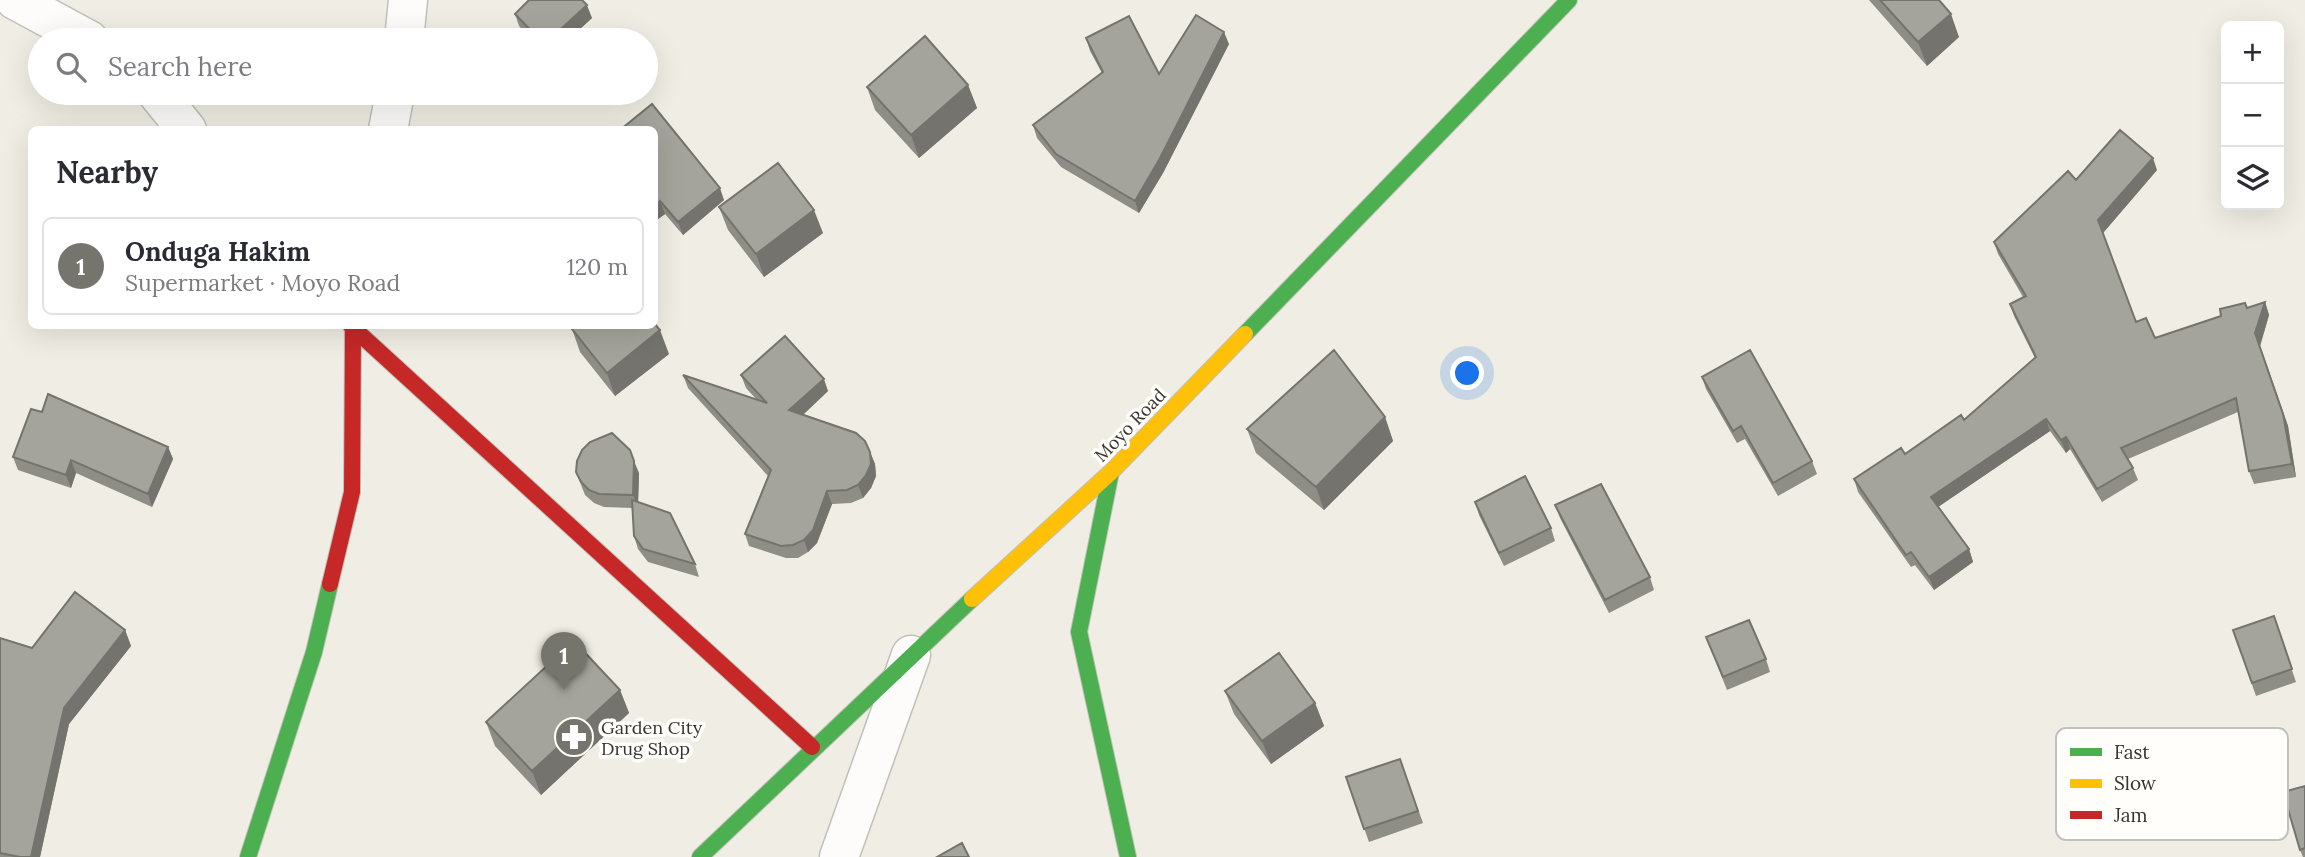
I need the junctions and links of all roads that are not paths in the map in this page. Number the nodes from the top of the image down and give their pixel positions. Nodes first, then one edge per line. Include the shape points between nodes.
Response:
1 (15, 0) edge
2 (408, 0) edge
3 (1569, 0) edge
4 (67, 28) edge
5 (405, 28) edge
6 (167, 105) edge
7 (393, 105) edge
8 (184, 126) edge
9 (389, 126) edge
10 (352, 329) edge
11 (355, 329) edge
12 (1111, 472) junction
13 (911, 655) junction
14 (812, 747) junction
15 (248, 857) edge
16 (700, 857) edge
17 (839, 857) edge
18 (1128, 857) edge

1 - 4 street
2 - 5 street
3 - 12 street, Moyo Road
6 - 8 street
7 - 9 street
10 - 15 street via 352,492 314,652
11 - 14 street
12 - 13 street, Moyo Road
12 - 18 street via 1079,632
13 - 14 street, Moyo Road
13 - 17 street
14 - 16 street, Moyo Road

